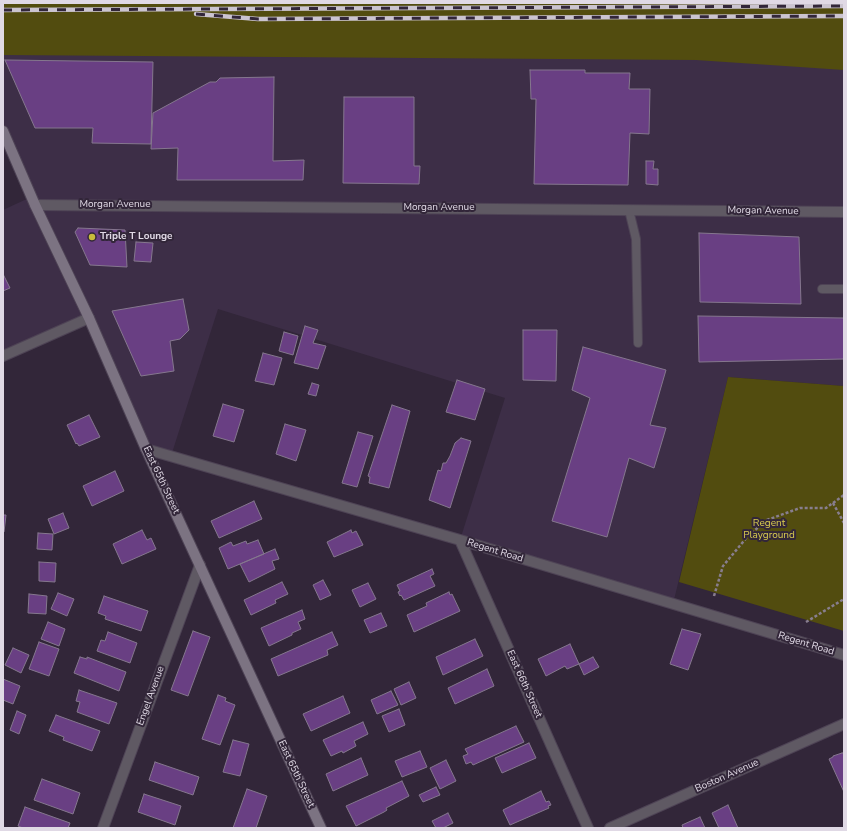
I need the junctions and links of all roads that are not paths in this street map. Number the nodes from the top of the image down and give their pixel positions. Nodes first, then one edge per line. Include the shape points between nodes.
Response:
1 (3, 131) edge
2 (35, 205) junction
3 (629, 210) junction
4 (844, 212) edge
5 (822, 289) dead end
6 (844, 289) edge
7 (88, 318) junction
8 (638, 343) dead end
9 (3, 356) edge
10 (146, 449) junction
11 (460, 540) junction
12 (200, 565) junction
13 (844, 655) edge
14 (844, 724) edge
15 (103, 828) edge
16 (321, 828) edge
17 (588, 828) edge
18 (610, 828) edge

1 - 2 street, East 65th Street
2 - 3 street, Morgan Avenue
2 - 7 street, East 65th Street
3 - 4 street, Morgan Avenue
3 - 8 lane via 636,239
5 - 6 lane
7 - 9 street
7 - 10 street, East 65th Street
10 - 11 street, Regent Road
10 - 12 street, East 65th Street
11 - 13 street, Regent Road
11 - 17 street, East 66th Street
12 - 15 street, Engel Avenue
12 - 16 street, East 65th Street
14 - 18 street, Boston Avenue

